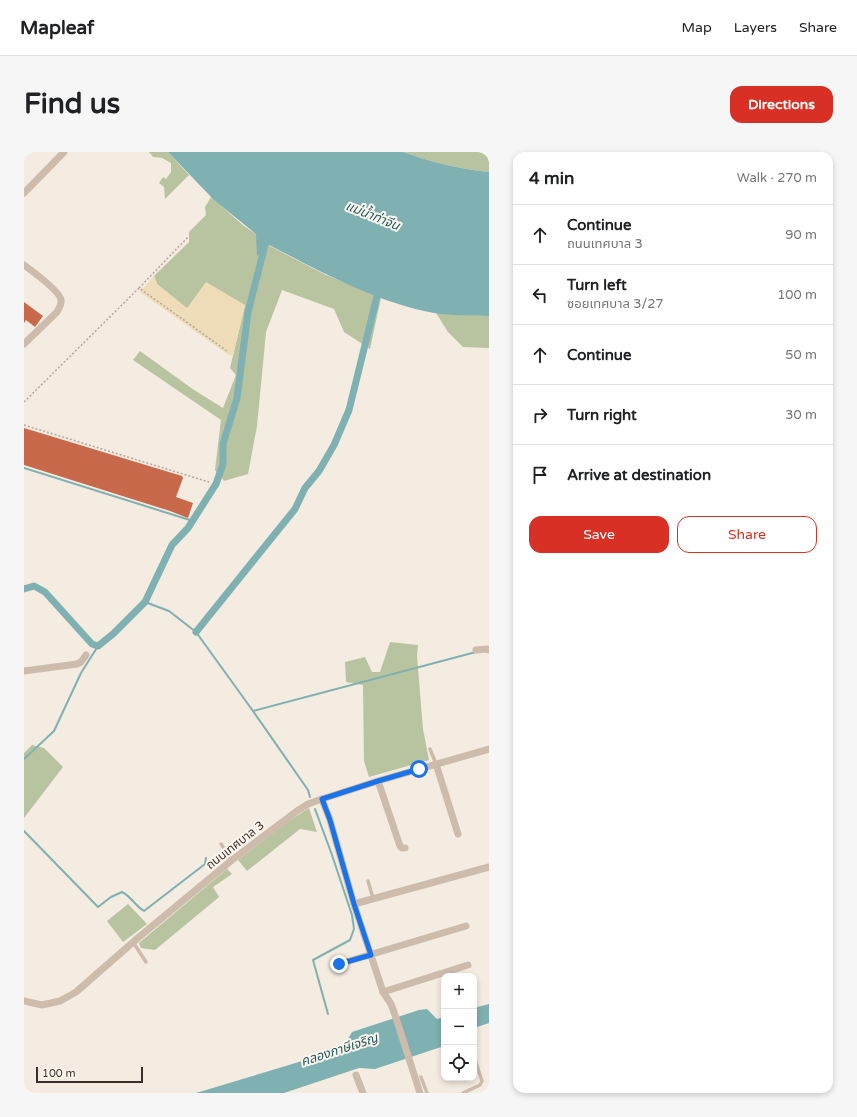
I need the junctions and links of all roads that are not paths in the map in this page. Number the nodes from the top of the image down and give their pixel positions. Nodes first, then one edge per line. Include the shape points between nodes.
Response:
1 (64, 152) edge
2 (24, 193) edge
3 (24, 264) edge
4 (24, 344) edge
5 (476, 650) dead end
6 (489, 650) edge
7 (86, 656) dead end
8 (24, 671) edge
9 (430, 749) dead end
10 (489, 749) edge
11 (436, 764) junction
12 (378, 781) junction
13 (322, 799) junction
14 (458, 834) dead end
15 (221, 844) dead end
16 (405, 848) dead end
17 (232, 860) junction
18 (489, 867) edge
19 (368, 881) dead end
20 (373, 898) junction
21 (354, 904) junction
22 (466, 926) dead end
23 (133, 942) junction
24 (371, 955) junction
25 (146, 962) dead end
26 (339, 964) dead end
27 (468, 965) dead end
28 (383, 992) junction
29 (24, 1001) edge
30 (477, 1066) edge
31 (356, 1075) dead end
32 (420, 1077) dead end
33 (363, 1093) edge
34 (420, 1093) edge
35 (427, 1093) edge
36 (463, 1093) edge

1 - 2 street
3 - 4 street via 56,292 61,301 56,312
5 - 6 street
7 - 8 street via 77,664
9 - 11 lane
10 - 11 street, ถนนเทศบาล 3
11 - 12 street, ถนนเทศบาล 3
11 - 14 street
12 - 13 street, ถนนเทศบาล 3
12 - 16 street via 400,846
13 - 17 street, ถนนเทศบาล 3 via 297,811
13 - 21 street
15 - 17 lane
17 - 23 street, ถนนเทศบาล 3
18 - 20 street
19 - 20 lane
20 - 21 street
21 - 24 street
22 - 24 street
23 - 25 lane
23 - 29 street, ถนนเทศบาล 3 via 76,992 60,1001 42,1005
24 - 26 street
24 - 28 street
27 - 28 street
28 - 34 street via 391,1004
30 - 36 lane via 482,1081 480,1085
31 - 33 street
32 - 35 lane

